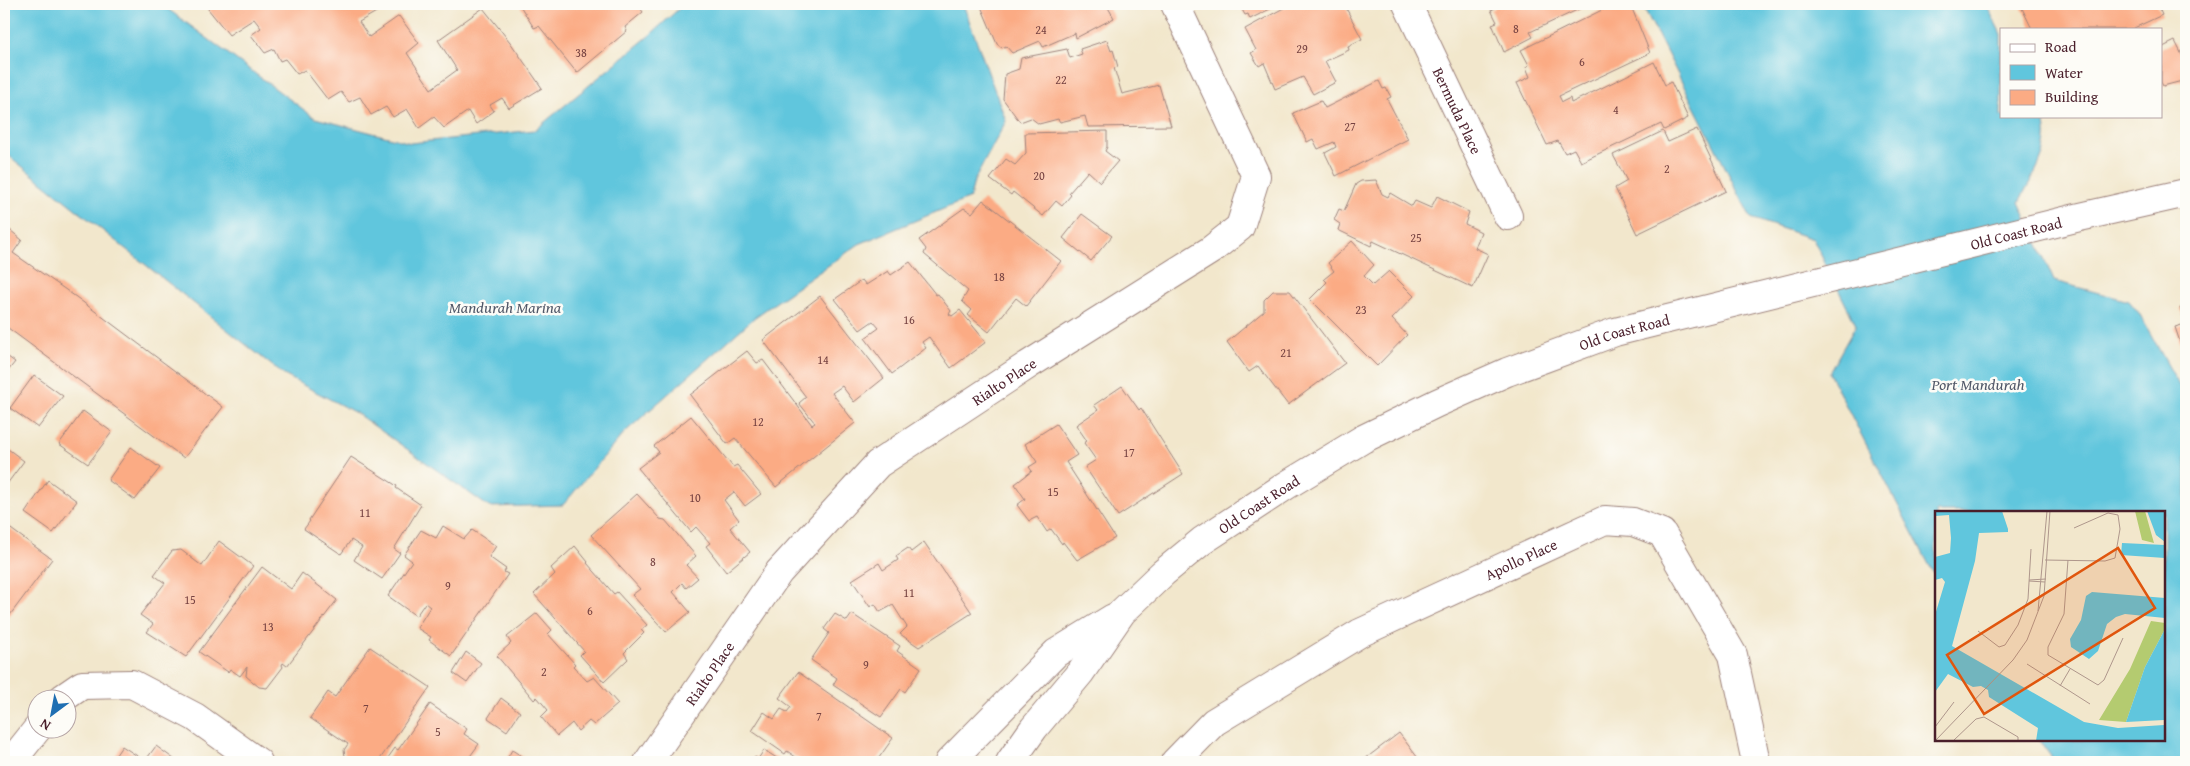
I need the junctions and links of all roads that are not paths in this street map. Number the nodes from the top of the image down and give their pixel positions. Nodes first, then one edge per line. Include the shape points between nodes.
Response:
1 (1175, 4) edge
2 (1407, 4) edge
3 (2186, 193) edge
4 (1508, 216) dead end
5 (1122, 612) junction
6 (77, 688) edge
7 (30, 738) edge
8 (11, 762) edge
9 (258, 762) edge
10 (648, 762) edge
11 (949, 762) edge
12 (1010, 762) edge
13 (1175, 762) edge
14 (1756, 762) edge

1 - 10 street, Rialto Place via 1256,176 1240,227 1211,250 878,464 779,572
2 - 4 street, Bermuda Place
3 - 5 street, Old Coast Road via 1615,332 1507,372 1363,439 1202,541
5 - 11 street, Old Coast Road via 1056,653
5 - 12 street, Old Coast Road via 1080,673
6 - 9 street via 82,684 132,684 195,717
7 - 8 street
13 - 14 street, Apollo Place via 1214,722 1360,633 1604,520 1633,522 1662,533 1733,655

